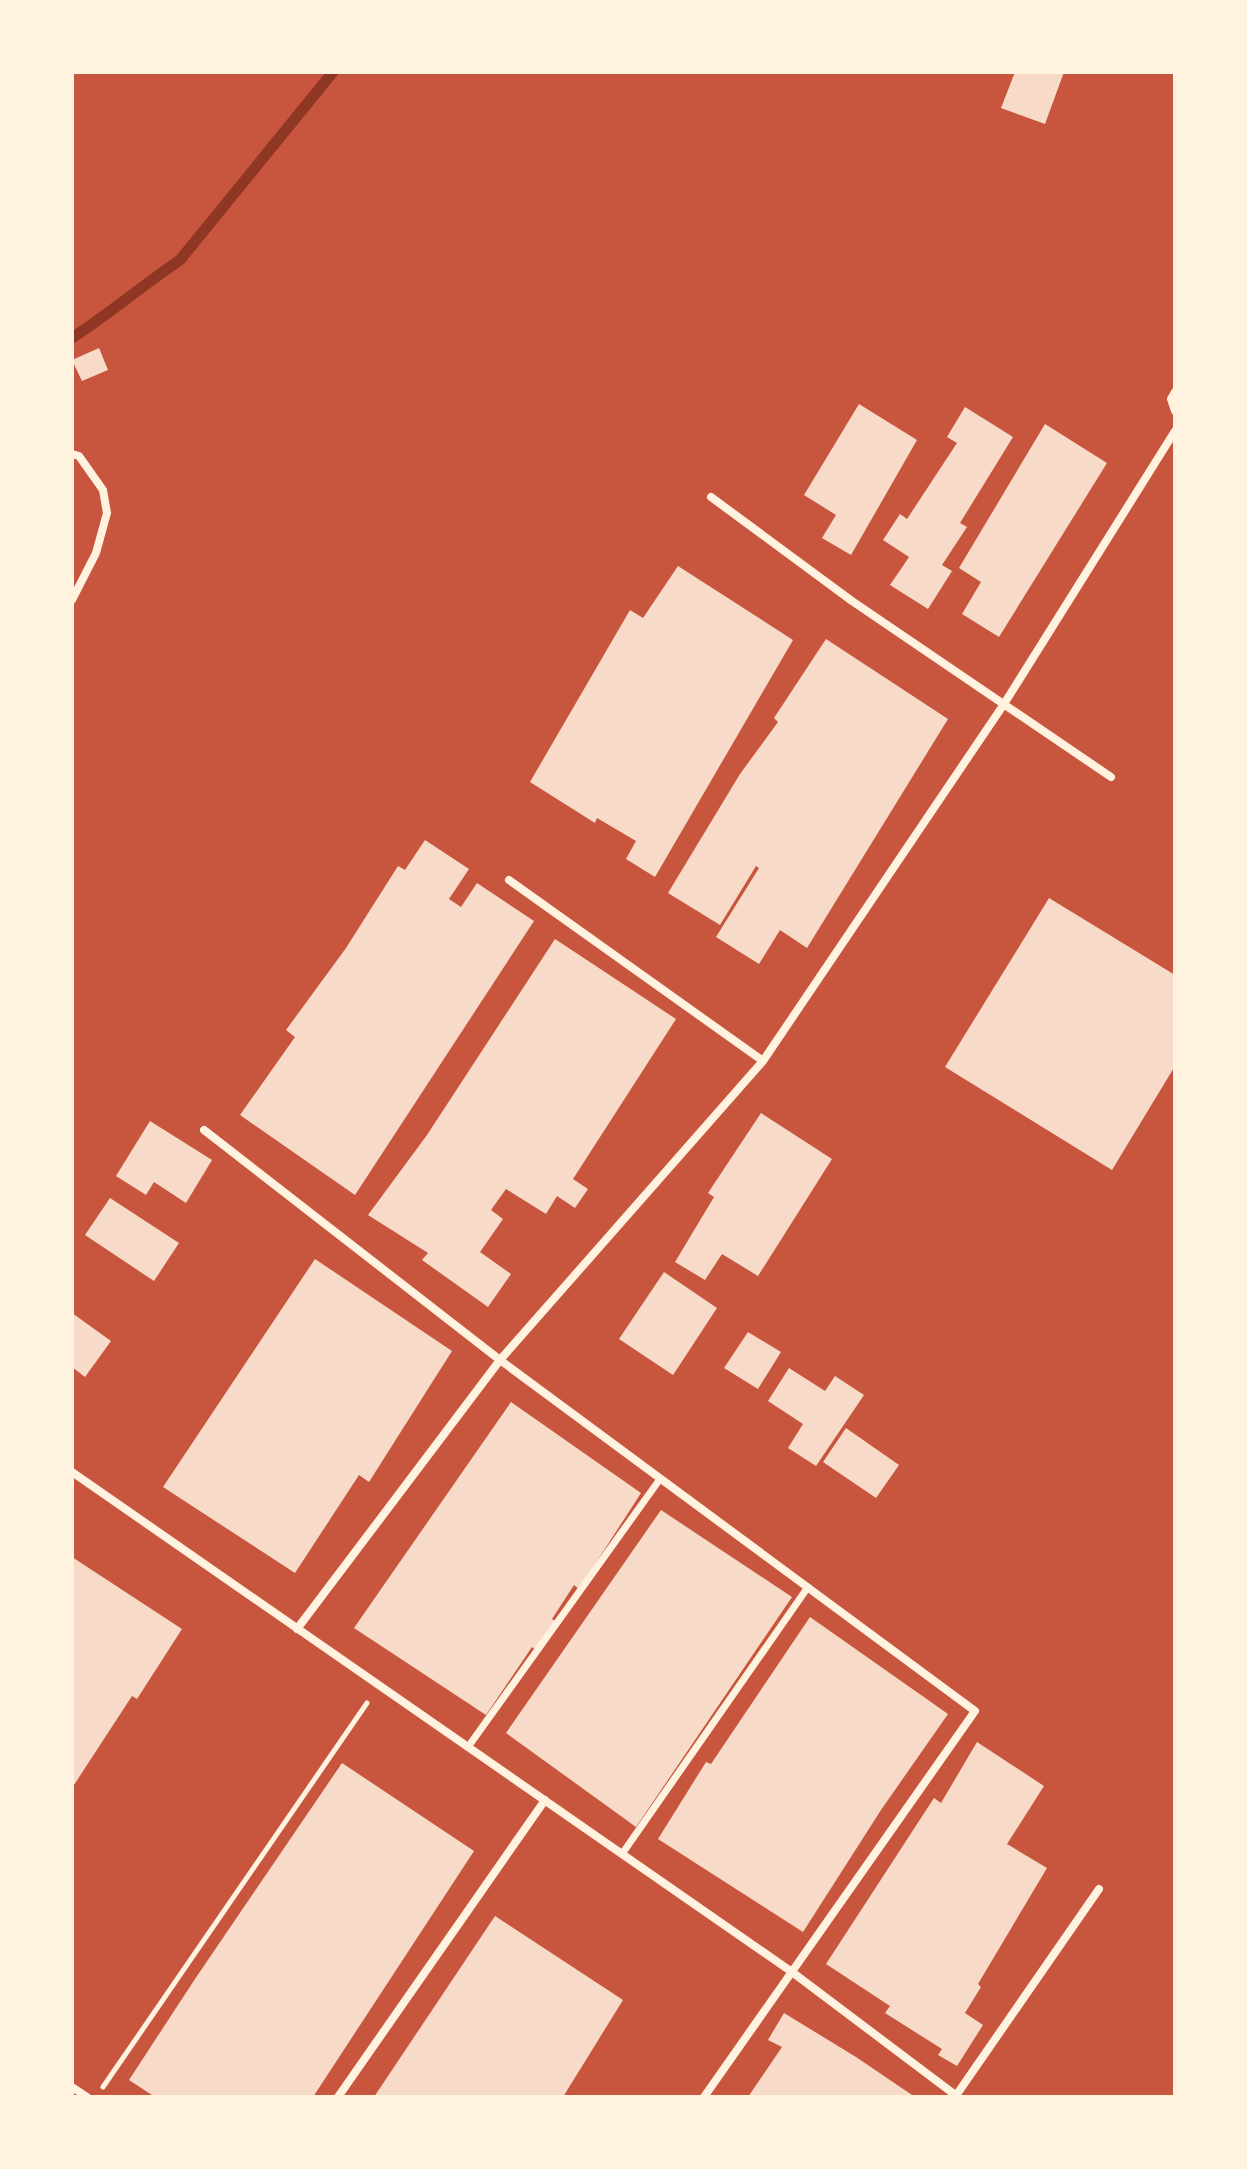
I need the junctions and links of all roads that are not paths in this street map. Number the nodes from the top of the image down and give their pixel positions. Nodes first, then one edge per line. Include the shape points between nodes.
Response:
1 (1175, 392) edge
2 (1175, 411) edge
3 (1175, 431) edge
4 (72, 454) edge
5 (711, 497) dead end
6 (72, 600) edge
7 (1004, 704) junction
8 (1111, 777) dead end
9 (509, 880) dead end
10 (763, 1061) junction
11 (204, 1130) dead end
12 (500, 1360) junction
13 (72, 1472) edge
14 (660, 1479) junction
15 (808, 1587) junction
16 (297, 1629) junction
17 (468, 1747) junction
18 (545, 1800) junction
19 (622, 1854) junction
20 (1099, 1889) dead end
21 (792, 1972) junction
22 (72, 2087) edge
23 (956, 2096) edge
24 (87, 2097) edge
25 (338, 2097) edge
26 (704, 2097) edge

1 - 2 street
3 - 7 street
4 - 6 street via 103,490 107,513 96,553
5 - 7 street
7 - 8 street
7 - 10 street
9 - 10 street
10 - 12 street
11 - 12 street
12 - 14 street
12 - 16 street
13 - 16 street
14 - 15 street
14 - 17 street
15 - 19 street
15 - 21 street via 975,1711
16 - 17 street
17 - 18 street
18 - 19 street
18 - 25 street
19 - 21 street
20 - 23 street
21 - 23 street
21 - 26 street
22 - 24 street

